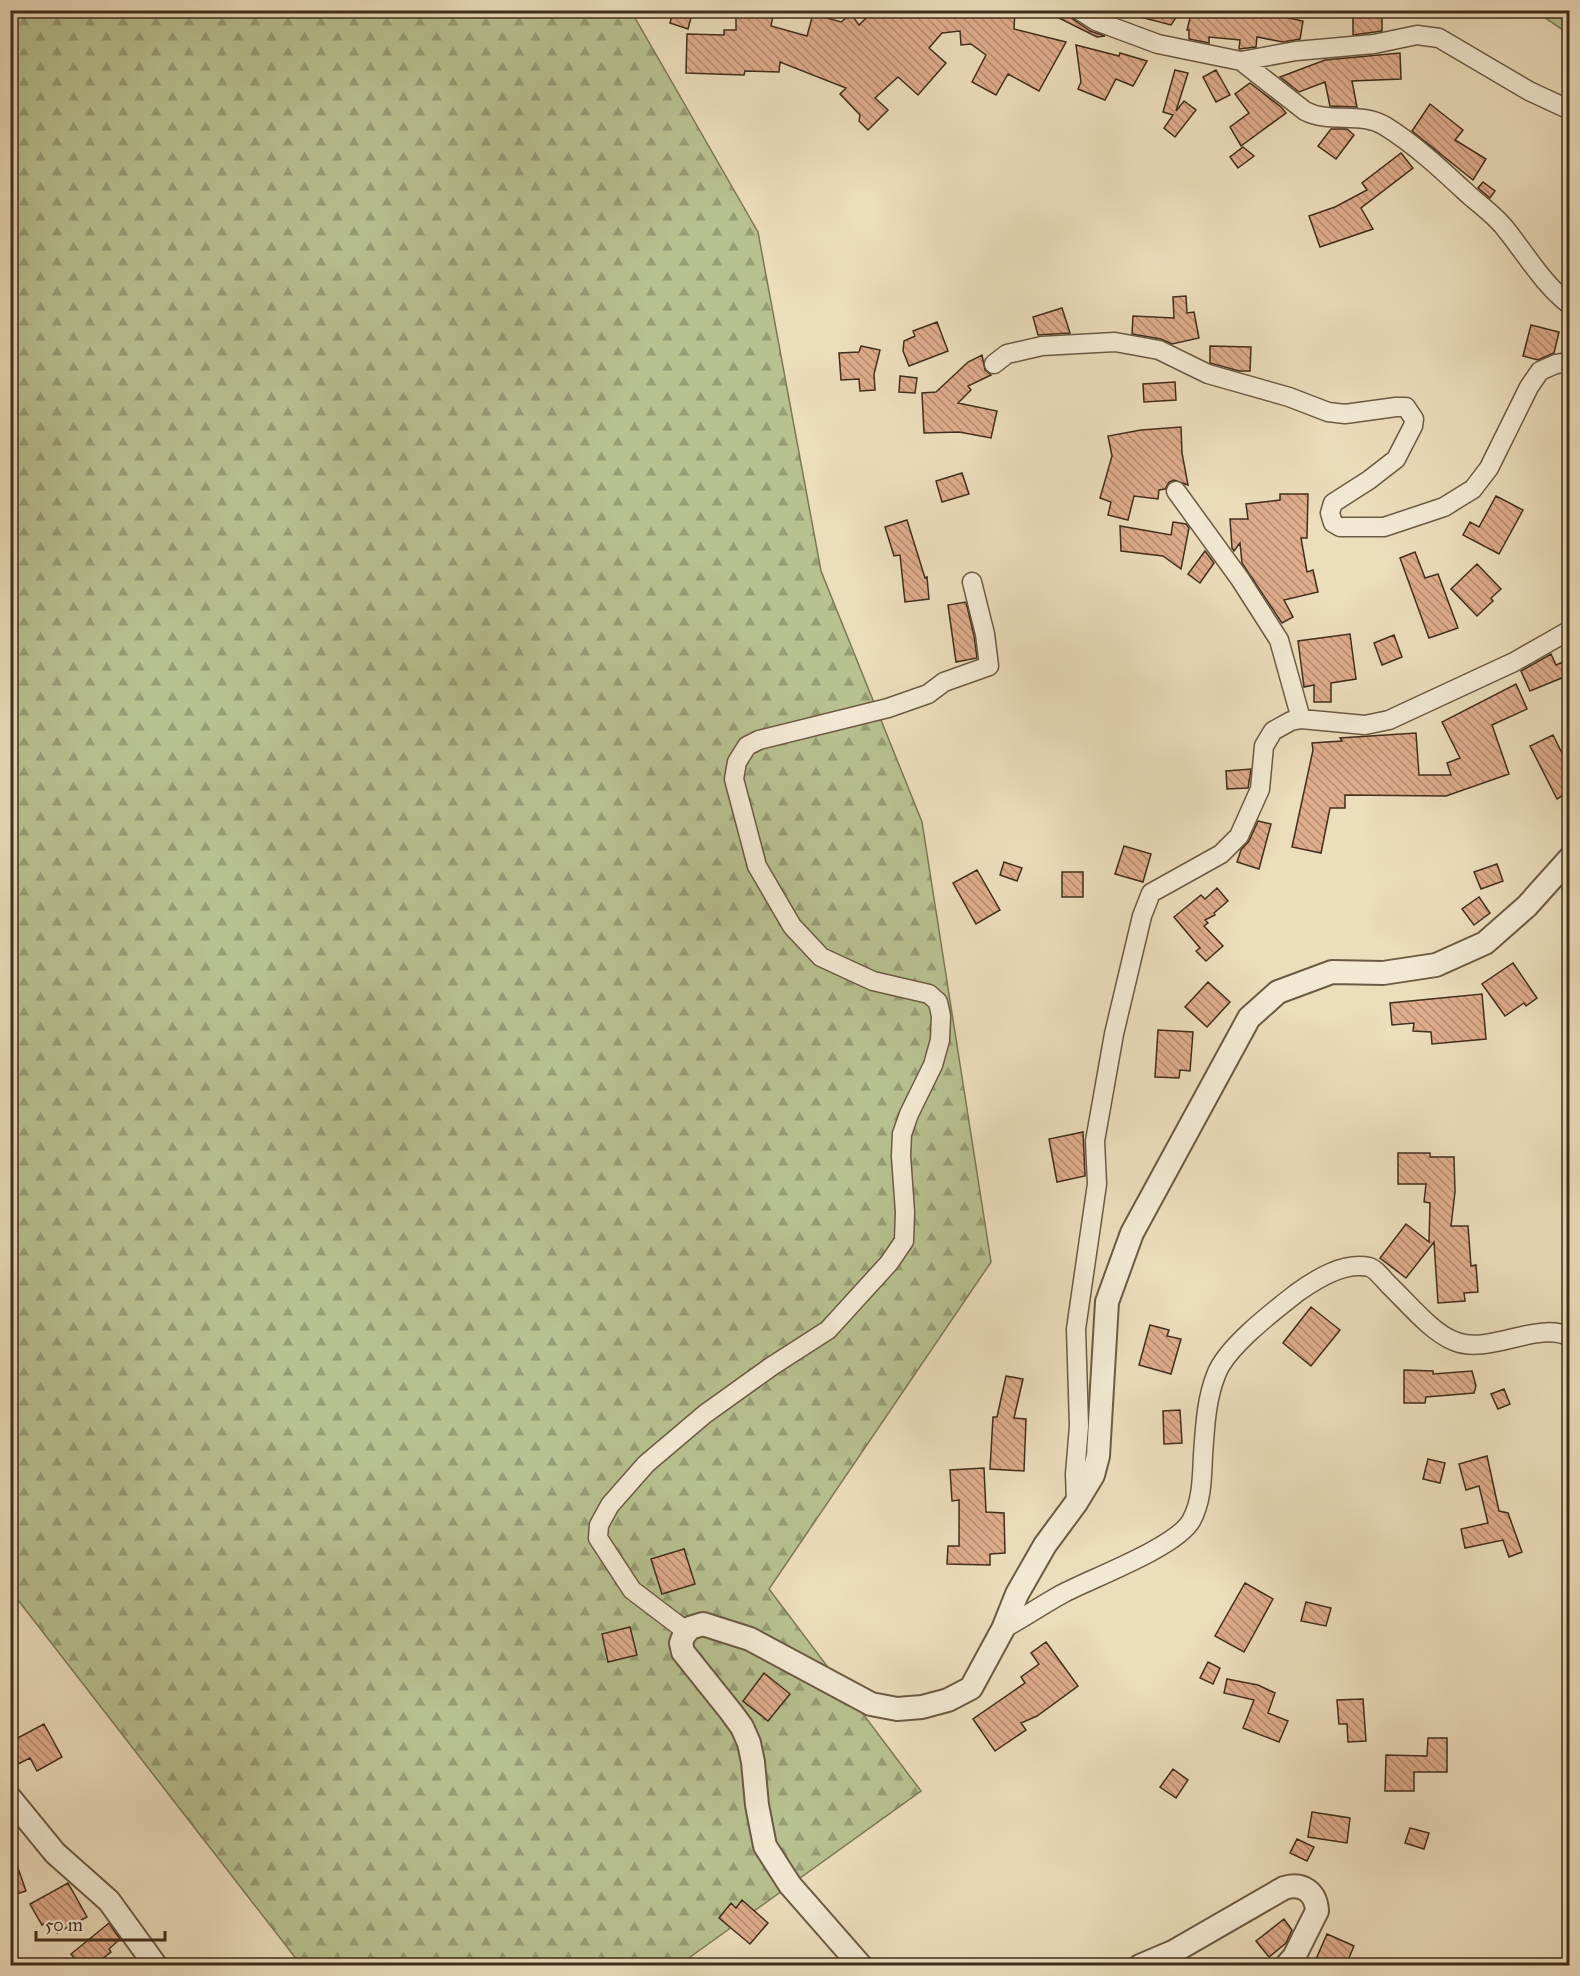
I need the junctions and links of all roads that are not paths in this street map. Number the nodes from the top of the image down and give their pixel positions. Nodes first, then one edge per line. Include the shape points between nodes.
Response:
1 (1079, 10) edge
2 (1241, 61) junction
3 (1569, 110) edge
4 (1569, 304) edge
5 (1569, 362) edge
6 (994, 364) dead end
7 (1176, 491) dead end
8 (972, 582) dead end
9 (1569, 630) edge
10 (1300, 719) junction
11 (1569, 858) edge
12 (1569, 1337) edge
13 (1076, 1503) junction
14 (1004, 1629) junction
15 (686, 1631) junction
16 (10, 1798) edge
17 (156, 1965) edge
18 (861, 1965) edge
19 (1140, 1965) edge
20 (1286, 1965) edge

1 - 2 street via 1096,21 1158,44
2 - 3 street via 1417,35 1439,38 1528,91
2 - 4 street via 1313,116 1376,121 1422,151 1503,226 1538,273
5 - 6 street via 1540,371 1473,489 1444,507 1384,527 1340,527 1333,524 1330,513 1334,503 1396,459 1413,426 1414,419 1406,407 1345,414 1328,412 1208,374 1159,350 1115,342 1042,345 1007,354
7 - 10 street via 1279,640
8 - 15 street via 989,666 888,708 759,740 747,746 737,762 734,779 757,866 792,926 820,957 873,981 929,994 938,1002 942,1016 933,1065 903,1134 904,1241 828,1330 771,1366 663,1449 610,1505 599,1525 598,1538 632,1590
9 - 10 street via 1514,662 1389,720 1365,725
10 - 13 street via 1273,730 1264,746 1260,789 1239,836 1221,854 1151,893 1142,916 1114,1034 1095,1141 1097,1184 1076,1329
11 - 13 street via 1527,906 1485,943 1436,965 1383,973 1332,972 1278,992 1249,1018 1132,1233 1107,1302 1098,1456 1093,1475
12 - 14 street via 1539,1333 1496,1343 1455,1342 1437,1331 1372,1268 1342,1268 1311,1283 1272,1311 1216,1373 1206,1410 1201,1491 1191,1520 1181,1534 1062,1594
13 - 14 street via 1045,1545 1017,1594
14 - 15 street via 971,1688 931,1705 897,1709 871,1704 750,1639 703,1624
15 - 18 street via 681,1643 684,1652 742,1727 749,1743 765,1846 790,1885
16 - 17 street via 56,1852 109,1901
19 - 20 street via 1173,1952 1284,1887 1294,1886 1313,1896 1317,1911

